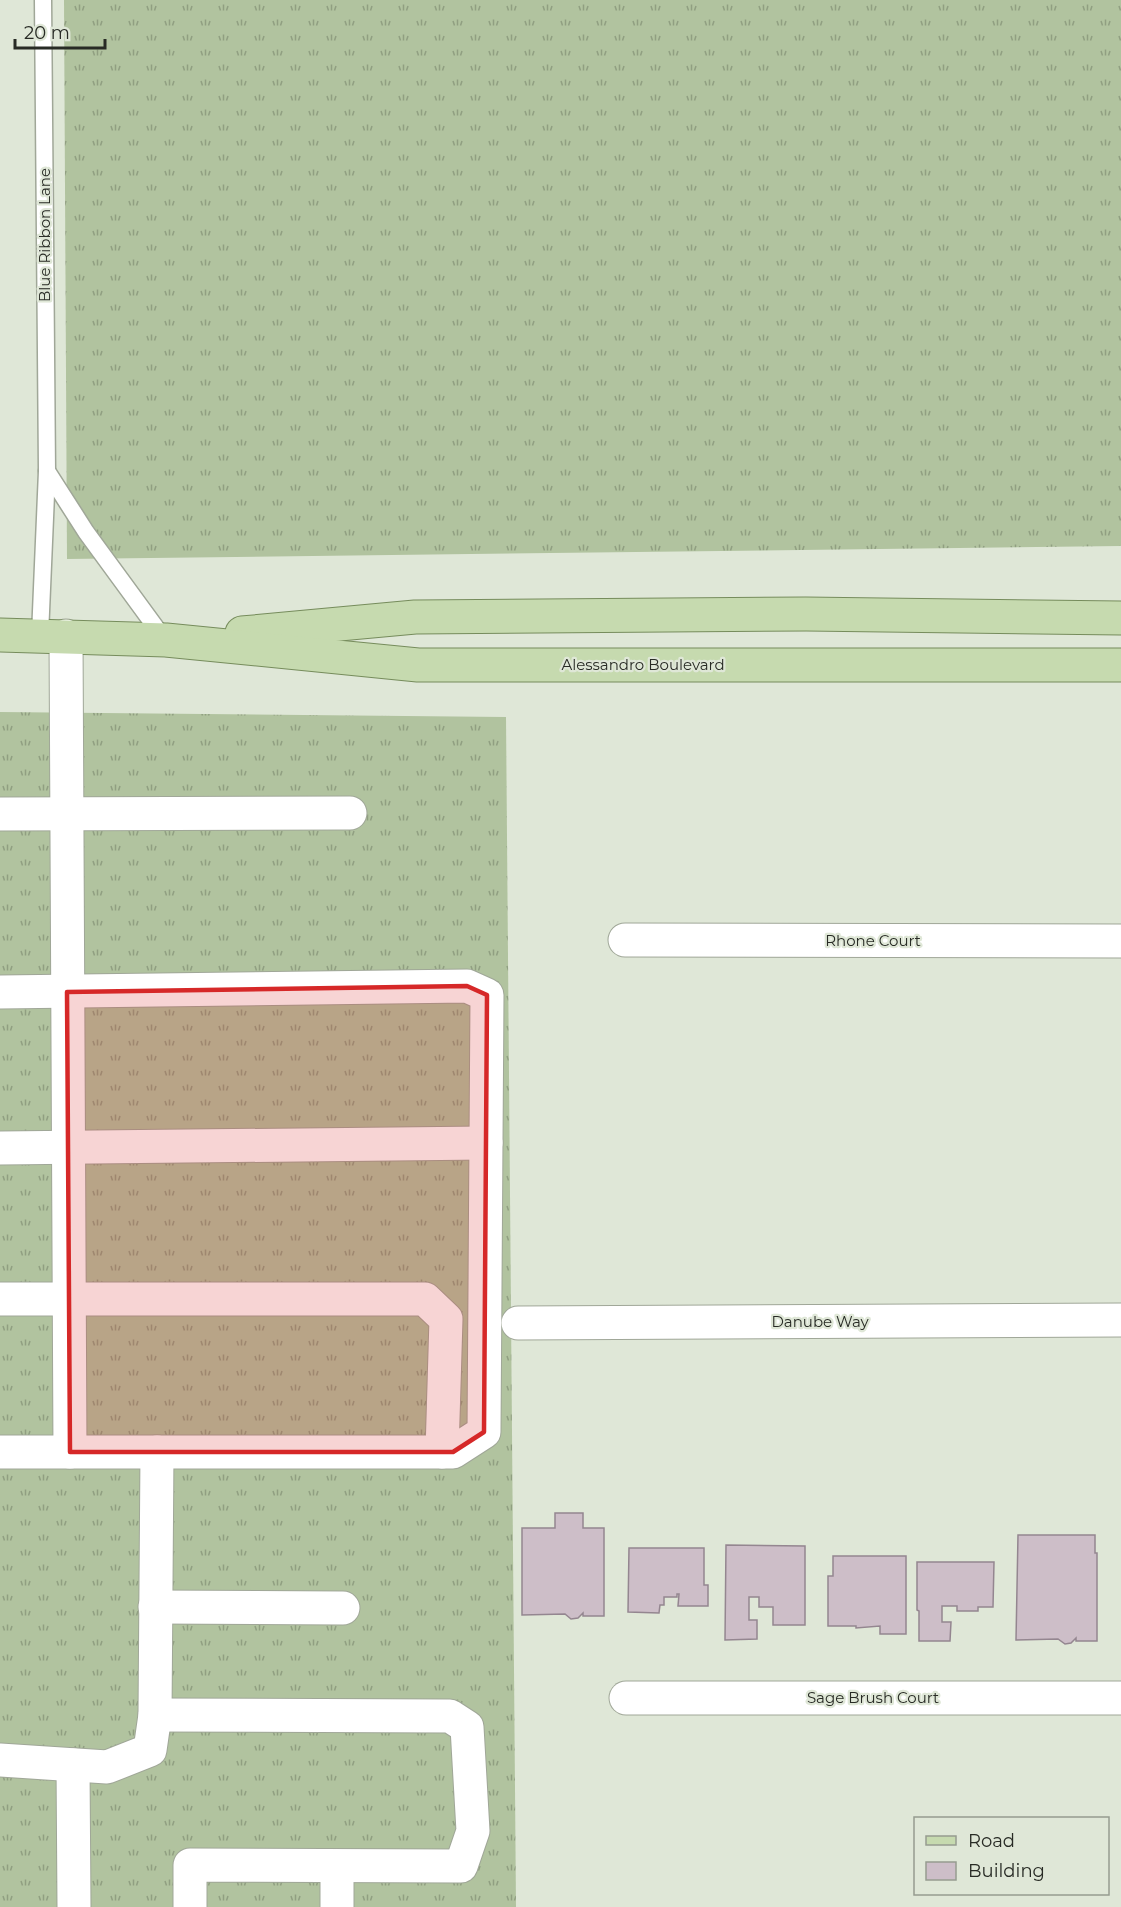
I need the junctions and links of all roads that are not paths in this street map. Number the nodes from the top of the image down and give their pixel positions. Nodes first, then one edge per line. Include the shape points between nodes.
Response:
1 (43, 0) edge
2 (47, 471) junction
3 (1121, 618) edge
4 (0, 635) edge
5 (53, 636) junction
6 (165, 640) junction
7 (1121, 665) edge
8 (67, 813) junction
9 (350, 813) dead end
10 (0, 814) edge
11 (625, 940) dead end
12 (1121, 941) edge
13 (0, 992) edge
14 (67, 992) junction
15 (486, 1143) junction
16 (0, 1148) edge
17 (68, 1148) junction
18 (0, 1299) edge
19 (69, 1299) junction
20 (1121, 1320) edge
21 (518, 1323) dead end
22 (0, 1452) edge
23 (70, 1452) junction
24 (157, 1452) junction
25 (442, 1452) junction
26 (156, 1607) junction
27 (342, 1608) dead end
28 (626, 1698) dead end
29 (1121, 1698) edge
30 (155, 1715) junction
31 (0, 1760) edge
32 (73, 1765) junction
33 (337, 1866) junction
34 (74, 1907) edge
35 (190, 1907) edge
36 (337, 1907) edge

1 - 2 lane, Blue Ribbon Lane
2 - 5 lane, Blue Ribbon Lane
2 - 6 lane
3 - 6 main road, Alessandro Boulevard via 806,614 415,617
4 - 5 main road, Alessandro Boulevard
5 - 6 main road, Alessandro Boulevard
5 - 8 street
6 - 7 main road, Alessandro Boulevard via 418,666
8 - 9 street
8 - 10 street
8 - 14 street
11 - 12 street, Rhone Court
13 - 14 street
14 - 15 street via 467,986 487,995
14 - 17 street
15 - 17 street
15 - 25 street via 484,1432 453,1452
16 - 17 street
17 - 19 street
18 - 19 street
19 - 23 street
19 - 25 street via 425,1299 446,1319
20 - 21 street, Danube Way
22 - 23 street
23 - 24 street
24 - 25 street
24 - 26 street
26 - 27 street
26 - 30 street
28 - 29 street, Sage Brush Court
30 - 32 street via 150,1750 107,1767
30 - 33 street via 450,1716 467,1726 473,1831 461,1866
31 - 32 street
32 - 34 street
33 - 35 street via 190,1865
33 - 36 street

